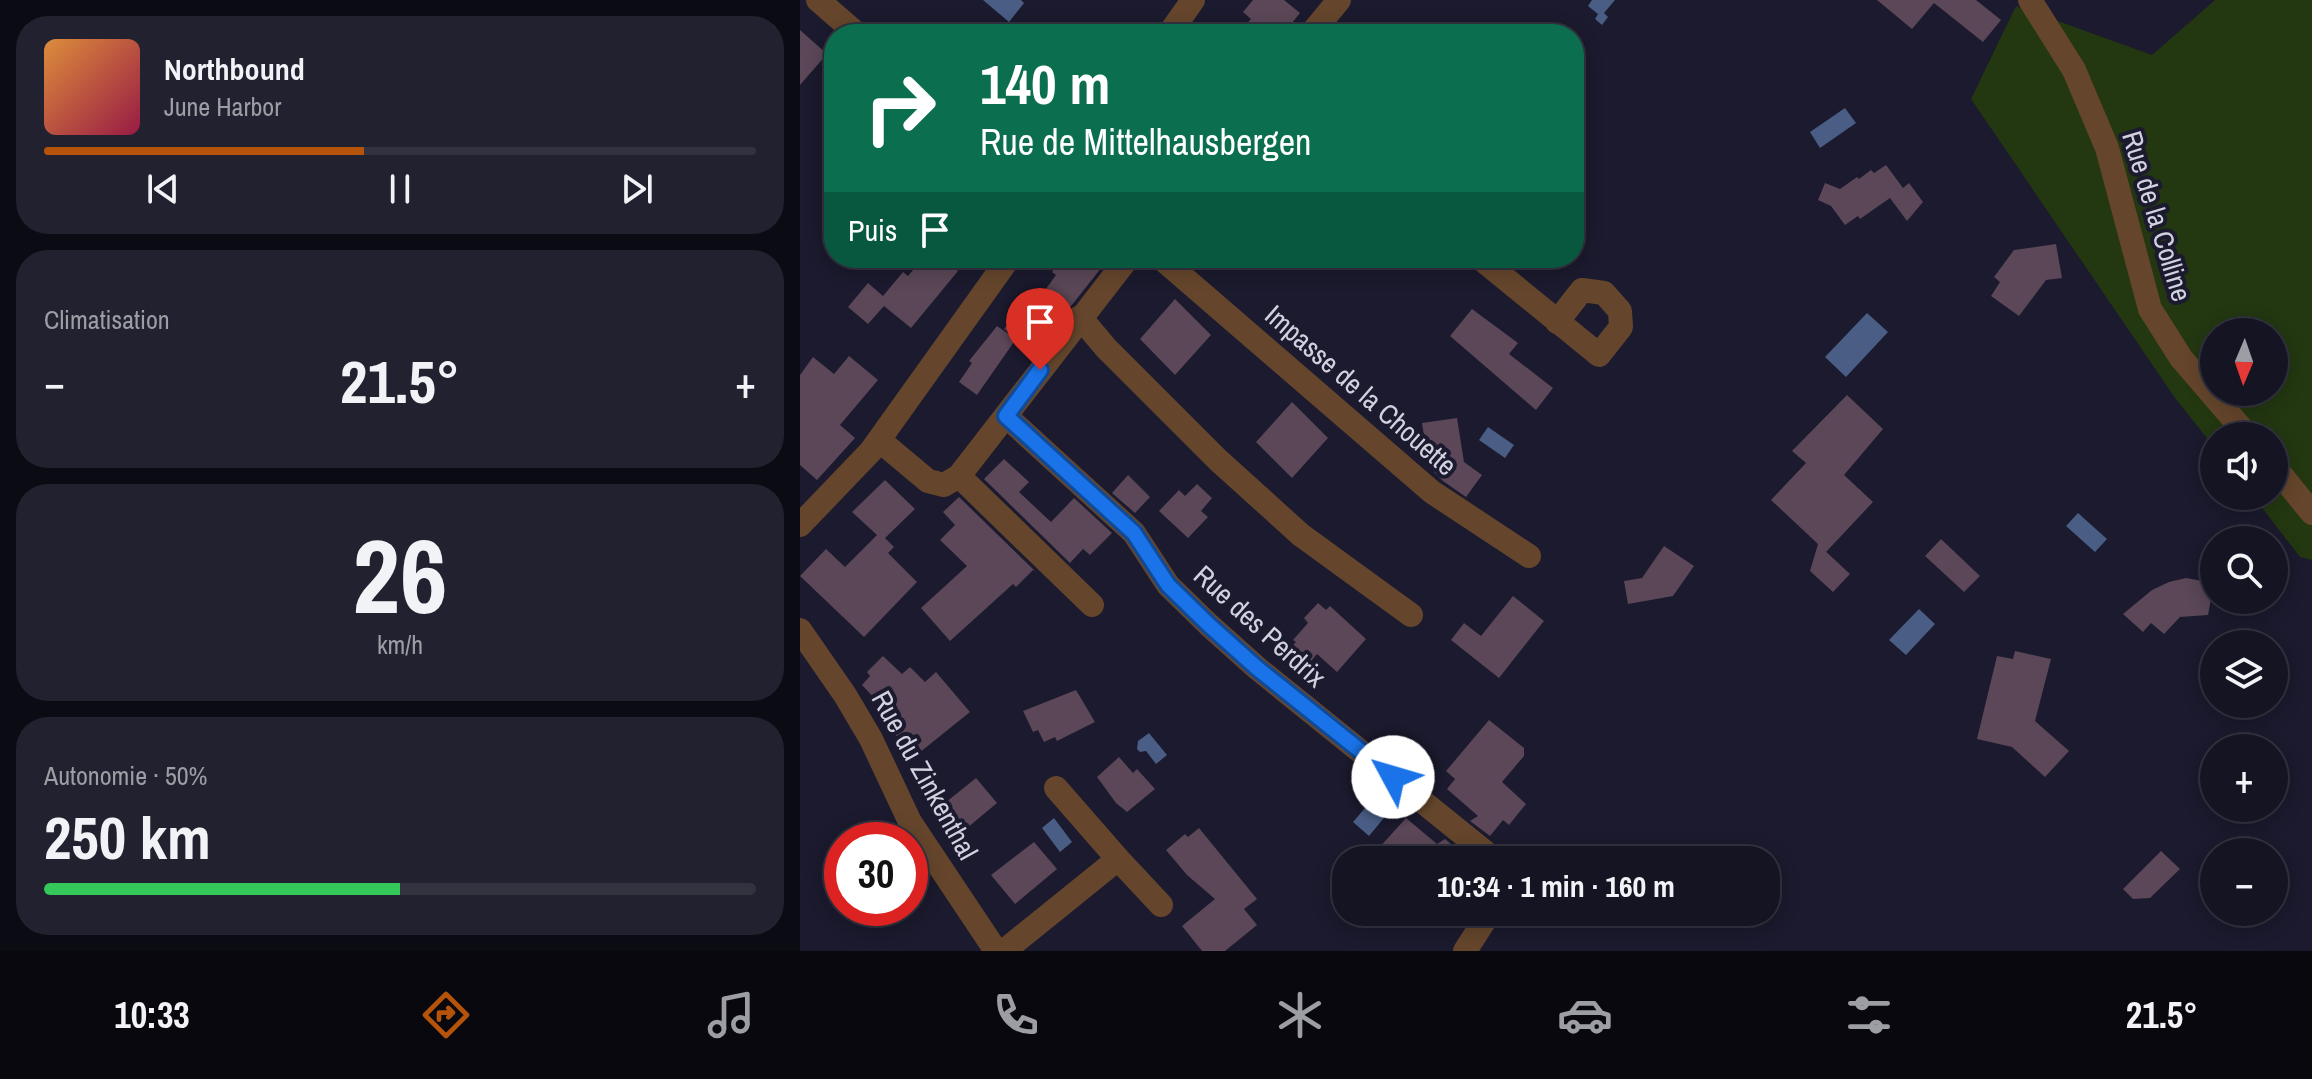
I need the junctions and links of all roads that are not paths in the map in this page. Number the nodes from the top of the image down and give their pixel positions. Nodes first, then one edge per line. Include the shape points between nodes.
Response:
1 (818, 0) edge
2 (1193, 0) edge
3 (1339, 0) edge
4 (2030, 0) edge
5 (846, 24) edge
6 (1176, 24) edge
7 (1319, 24) edge
8 (1002, 268) edge
9 (1120, 268) edge
10 (1173, 268) edge
11 (1492, 268) edge
12 (1080, 317) junction
13 (1557, 322) dead end
14 (1006, 416) junction
15 (2236, 422) edge
16 (875, 445) junction
17 (959, 476) junction
18 (2288, 483) edge
19 (2312, 513) edge
20 (800, 525) edge
21 (1529, 556) dead end
22 (1092, 605) dead end
23 (1411, 615) dead end
24 (800, 630) edge
25 (1056, 788) dead end
26 (1478, 846) edge
27 (1118, 859) junction
28 (1161, 905) dead end
29 (1481, 926) edge
30 (996, 951) edge
31 (1004, 951) edge
32 (1465, 951) edge

1 - 5 street
2 - 6 street
3 - 7 street
4 - 15 street, Rue de la Colline via 2074,70 2107,148 2150,309 2181,358
8 - 16 street
9 - 12 street
10 - 21 street, Impasse de la Chouette via 1432,492
11 - 13 street
12 - 14 street
12 - 23 street via 1218,460 1301,535
14 - 17 street
14 - 26 street, Rue des Perdrix via 1134,533 1168,585 1209,625
16 - 17 street via 928,481 944,485
16 - 20 street
17 - 22 street
18 - 19 street
24 - 30 street, Rue du Zinkenthal via 871,739 910,822
25 - 27 street
27 - 28 street
27 - 31 street
29 - 32 street

